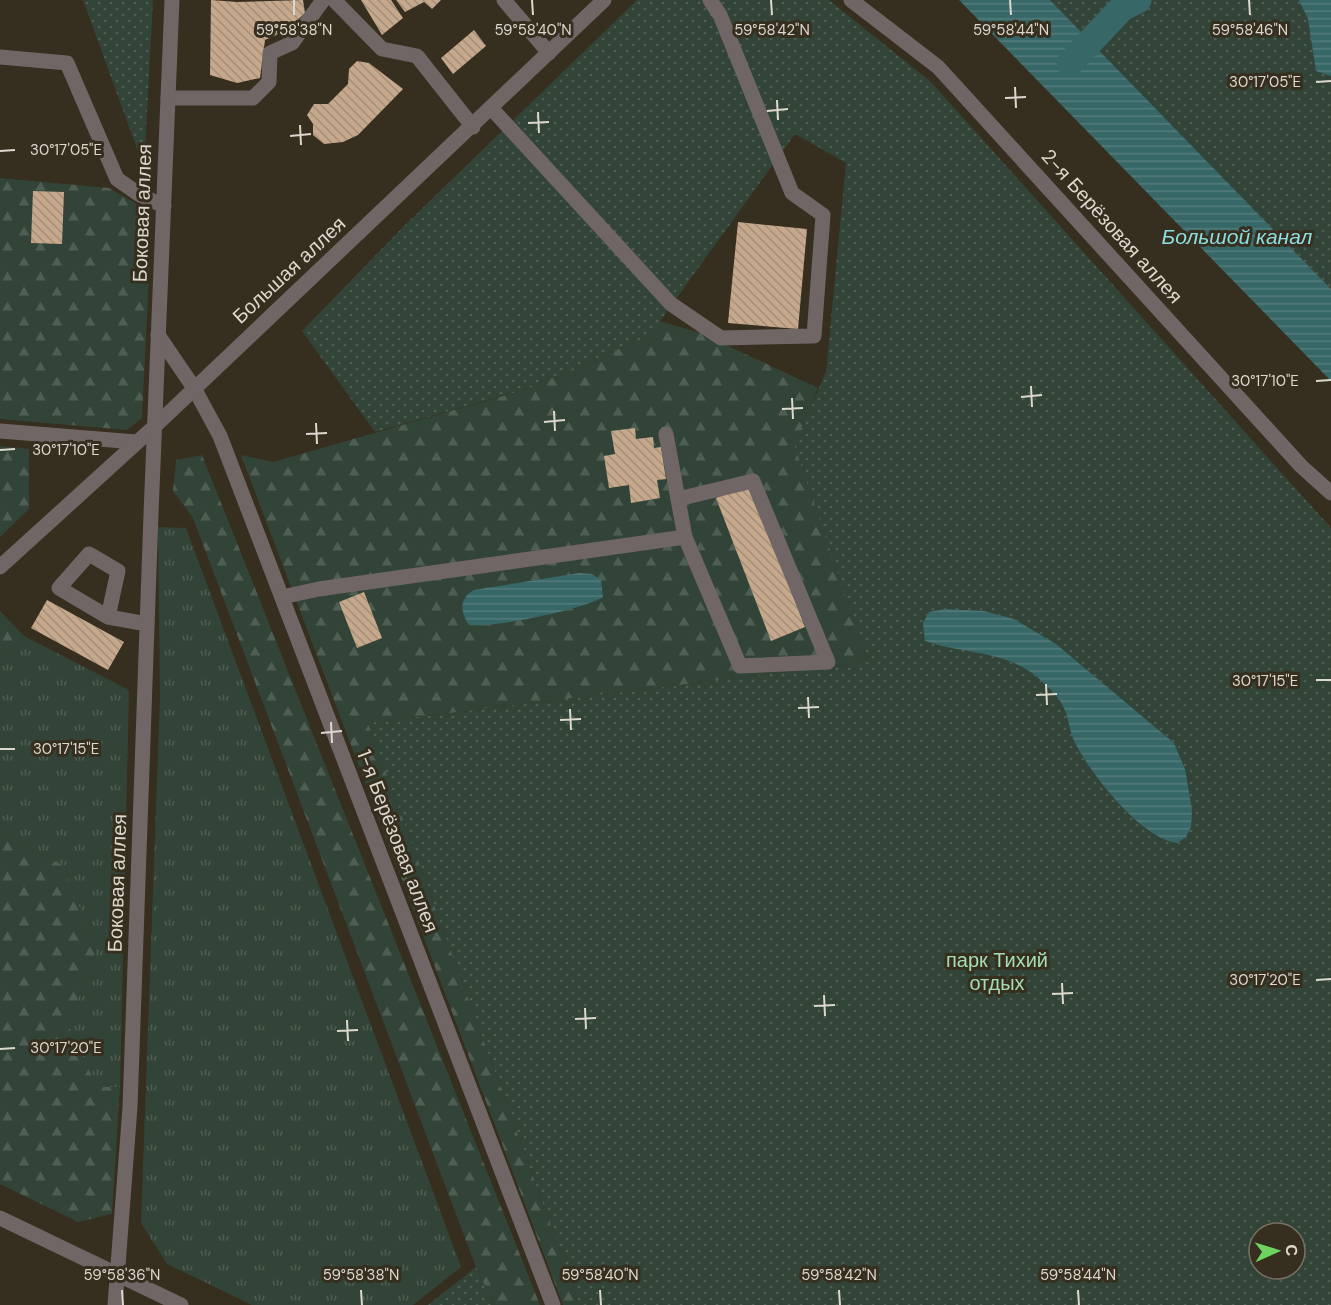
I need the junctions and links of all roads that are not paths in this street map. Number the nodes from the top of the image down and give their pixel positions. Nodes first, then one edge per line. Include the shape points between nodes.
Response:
1 (172, 0) edge
2 (323, 0) edge
3 (334, 0) edge
4 (504, 0) edge
5 (604, 0) edge
6 (710, 0) edge
7 (851, 0) edge
8 (549, 53) junction
9 (0, 57) edge
10 (168, 98) junction
11 (492, 109) junction
12 (473, 127) junction
13 (164, 206) junction
14 (158, 335) junction
15 (194, 388) junction
16 (154, 427) junction
17 (0, 430) edge
18 (666, 434) dead end
19 (136, 442) junction
20 (153, 462) junction
21 (1331, 493) edge
22 (678, 499) junction
23 (685, 537) junction
24 (0, 567) edge
25 (282, 597) junction
26 (108, 617) dead end
27 (147, 624) junction
28 (0, 1218) edge
29 (116, 1274) junction
30 (115, 1305) edge
31 (181, 1305) edge
32 (553, 1305) edge

1 - 10 street, Боковая аллея
2 - 10 street via 292,43 270,53 268,82 254,98
3 - 12 street via 382,49 417,56
4 - 8 street
5 - 8 street, Большая аллея
6 - 11 street via 720,15 792,193 822,215 814,336 721,338 672,304
7 - 21 street, 2-я Берёзовая аллея via 938,67 1301,465
8 - 11 street, Большая аллея
9 - 13 street via 67,63 117,179
10 - 13 street, Боковая аллея
11 - 12 street, Большая аллея
12 - 15 street, Большая аллея
13 - 14 street, Боковая аллея
14 - 15 street, 1-я Берёзовая аллея
14 - 16 street, Боковая аллея
15 - 16 street, Большая аллея
15 - 25 street, 1-я Берёзовая аллея via 220,436
16 - 19 street, Большая аллея
16 - 20 street, Боковая аллея
17 - 19 street
18 - 22 street
19 - 20 street
19 - 24 street, Большая аллея
20 - 27 street, Боковая аллея
22 - 23 street
22 - 23 street via 753,481 828,662 740,666
23 - 25 street
25 - 32 street, 1-я Берёзовая аллея
26 - 27 street
27 - 29 street, Боковая аллея via 130,1107 123,1227
28 - 29 street
29 - 30 street, Боковая аллея
29 - 31 street

